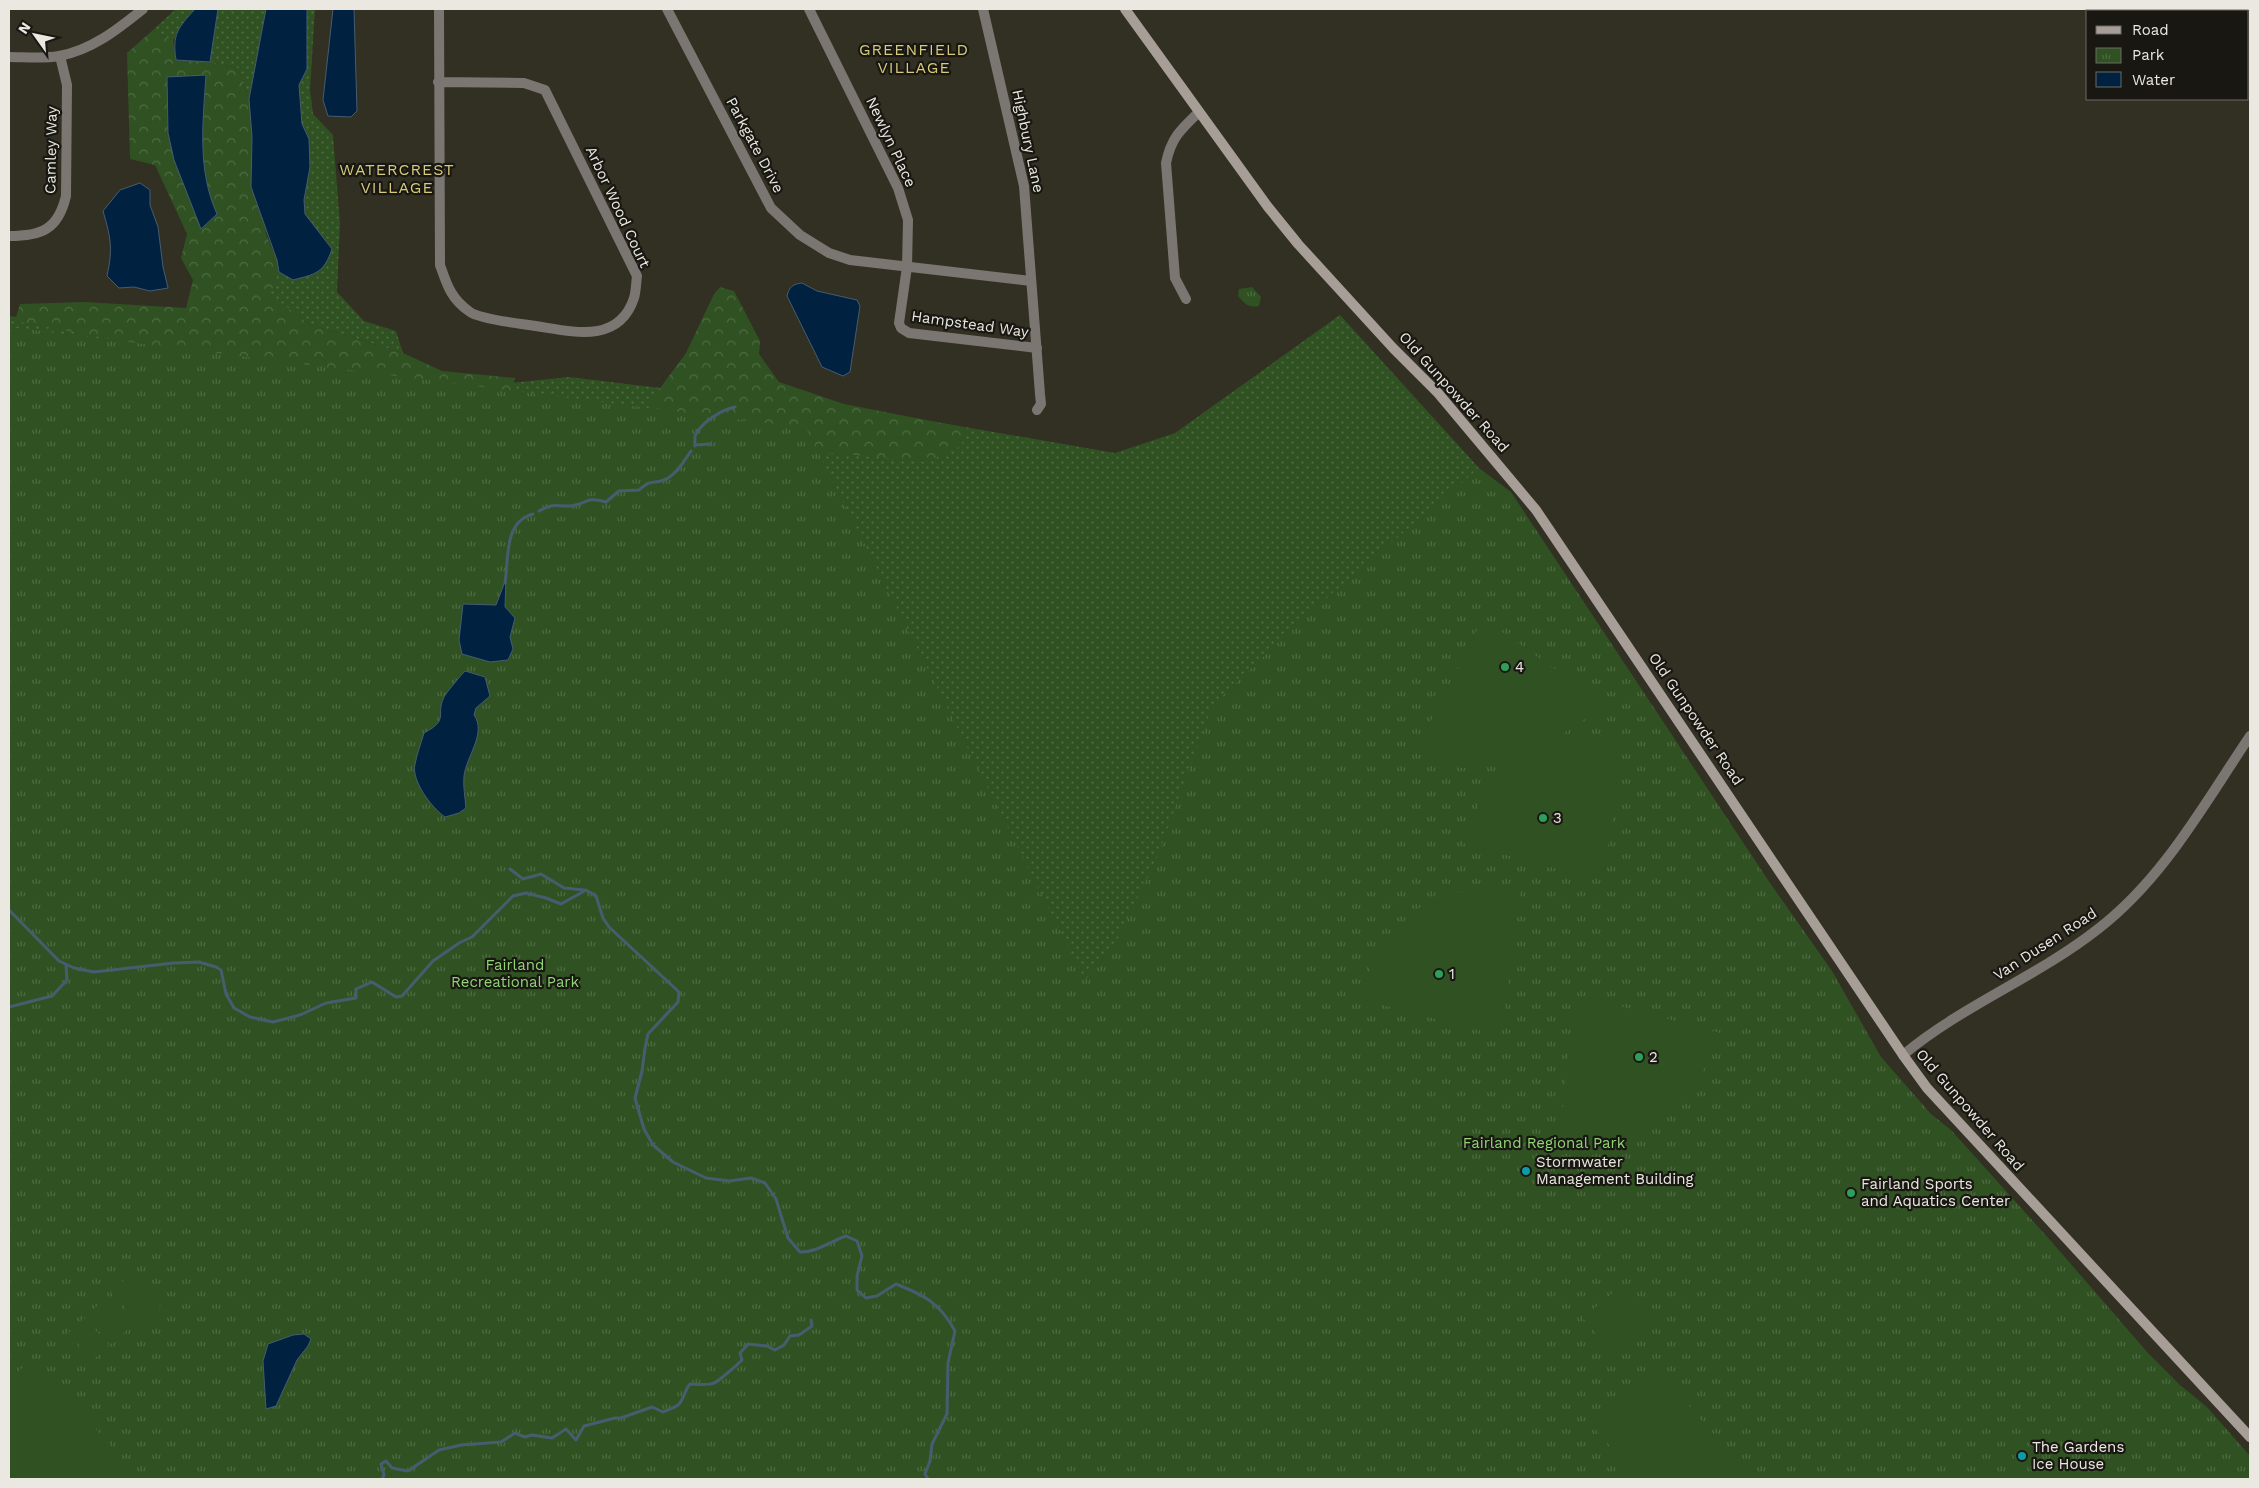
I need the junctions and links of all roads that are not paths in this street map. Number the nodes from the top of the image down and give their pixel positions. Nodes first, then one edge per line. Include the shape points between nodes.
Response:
1 (143, 9) edge
2 (439, 9) edge
3 (667, 9) edge
4 (809, 9) edge
5 (983, 9) edge
6 (1125, 9) edge
7 (60, 56) junction
8 (9, 57) edge
9 (438, 82) junction
10 (1198, 112) junction
11 (9, 236) edge
12 (907, 267) junction
13 (1031, 281) junction
14 (1186, 299) dead end
15 (1037, 348) junction
16 (1037, 410) dead end
17 (2250, 736) edge
18 (1903, 1055) junction
19 (2250, 1438) edge

1 - 7 street via 112,34
2 - 9 street, Arbor Wood Court
3 - 12 street, Parkgate Drive via 772,208 800,235 829,253 850,260
4 - 12 street, Newlyn Place via 898,188 908,220
5 - 13 street, Highbury Lane via 1024,186
6 - 10 main road, Old Gunpowder Road
7 - 8 street
7 - 11 street, Camley Way via 67,85 66,196 63,209 40,234
9 - 9 street, Arbor Wood Court via 524,83 545,90 637,276 634,298 624,318 609,329 590,333 506,322 470,313 449,292 440,265
10 - 14 street via 1178,131 1169,147 1166,163 1175,278
10 - 18 main road, Old Gunpowder Road via 1298,244 1438,393 1536,510
12 - 13 street, Parkgate Drive
12 - 15 street, Hampstead Way via 899,323 909,333
13 - 15 street, Highbury Lane
15 - 16 street, Highbury Lane via 1041,404
17 - 18 street, Van Dusen Road via 2172,852 2132,900 2083,941 1935,1030
18 - 19 main road, Old Gunpowder Road via 1927,1088

